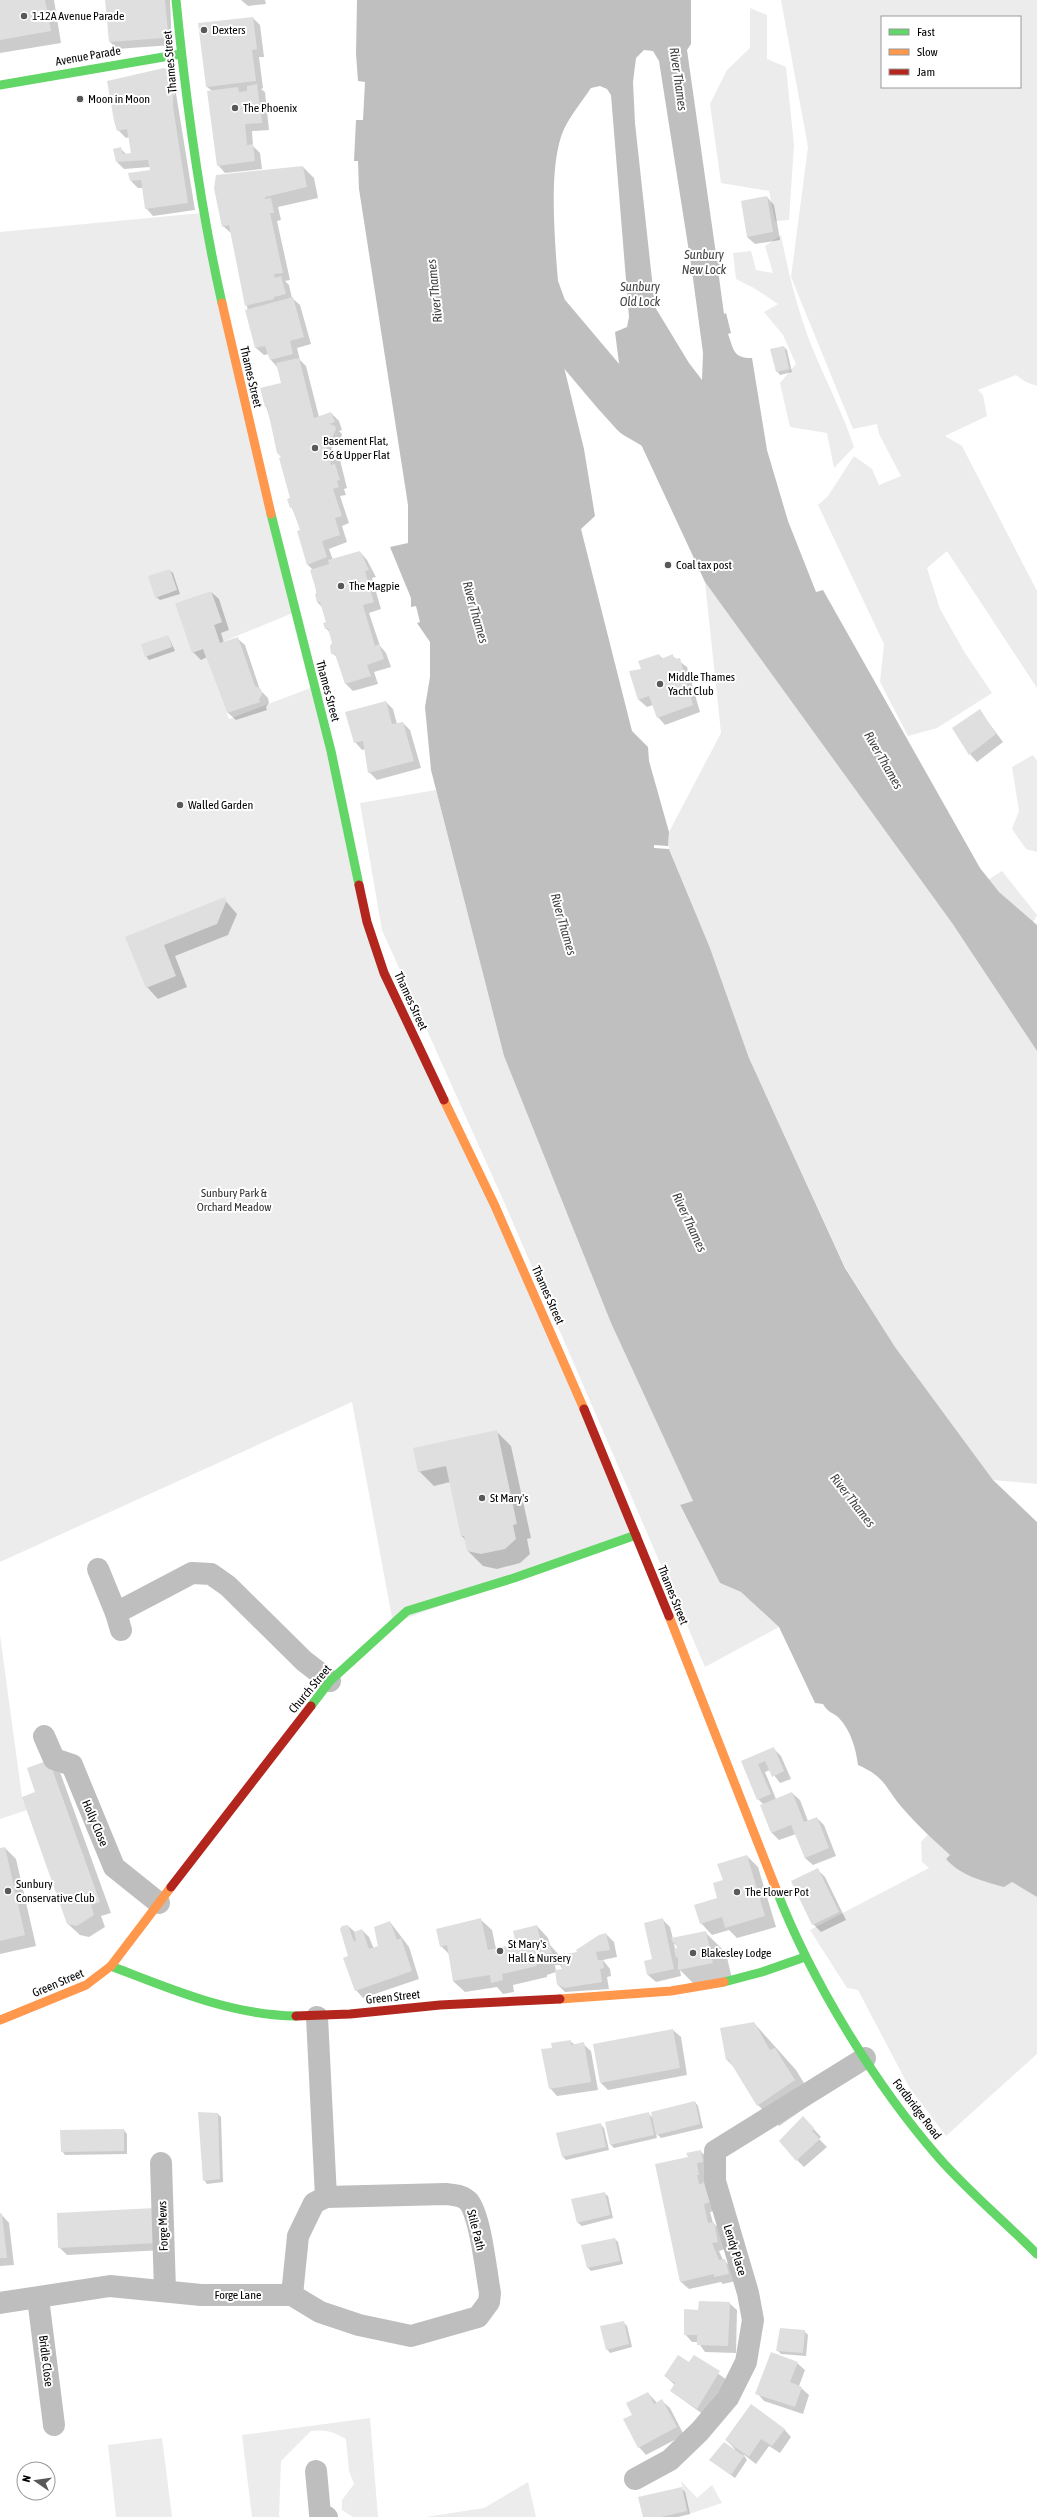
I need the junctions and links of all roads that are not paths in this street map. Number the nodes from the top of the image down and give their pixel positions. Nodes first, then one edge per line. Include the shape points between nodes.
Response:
1 (176, 0) edge
2 (181, 54) junction
3 (0, 85) edge
4 (636, 1535) junction
5 (98, 1569) dead end
6 (330, 1681) junction
7 (44, 1736) dead end
8 (159, 1903) junction
9 (805, 1957) junction
10 (111, 1966) junction
11 (317, 2017) junction
12 (0, 2020) edge
13 (865, 2058) junction
14 (161, 2163) dead end
15 (326, 2197) junction
16 (1037, 2254) edge
17 (165, 2290) junction
18 (292, 2295) junction
19 (38, 2298) junction
20 (0, 2303) edge
21 (469, 2321) joint
22 (54, 2425) dead end
23 (316, 2471) dead end
24 (635, 2479) dead end
25 (327, 2517) edge

1 - 2 street, Thames Street
2 - 3 street, Avenue Parade
2 - 4 street, Thames Street via 196,179 209,247 270,511 331,751 366,922 384,973 498,1213 574,1384
4 - 6 street, Church Street via 514,1578 407,1611
4 - 9 street, Thames Street via 783,1908
5 - 6 street via 118,1621 192,1573 211,1574 228,1586 304,1661
6 - 8 street, Church Street
7 - 8 street, Holly Close via 54,1759 72,1765 114,1867
8 - 10 street, Church Street
9 - 11 street, Green Street via 780,1968 676,1990 528,2001 442,2004
9 - 13 street, Fordbridge Road
10 - 11 street, Green Street via 202,2000 259,2014
10 - 12 street, Green Street via 86,1985
11 - 15 street
13 - 16 street, Fordbridge Road via 905,2116 940,2159
13 - 24 street, Lendy Place via 714,2151 714,2181 748,2293 753,2320 746,2362 728,2398 700,2431 670,2460
14 - 17 street, Forge Mews
15 - 18 street via 314,2203 298,2236
15 - 21 street, Stile Path via 446,2194 462,2196 469,2202 476,2217 490,2293 489,2302 484,2310 478,2317
17 - 18 street, Forge Lane via 201,2295
17 - 19 street, Forge Lane via 110,2286
18 - 21 street, Forge Lane via 327,2314 359,2325 411,2336
19 - 20 street, Forge Lane
19 - 22 street, Bridle Close
23 - 25 street via 320,2514

